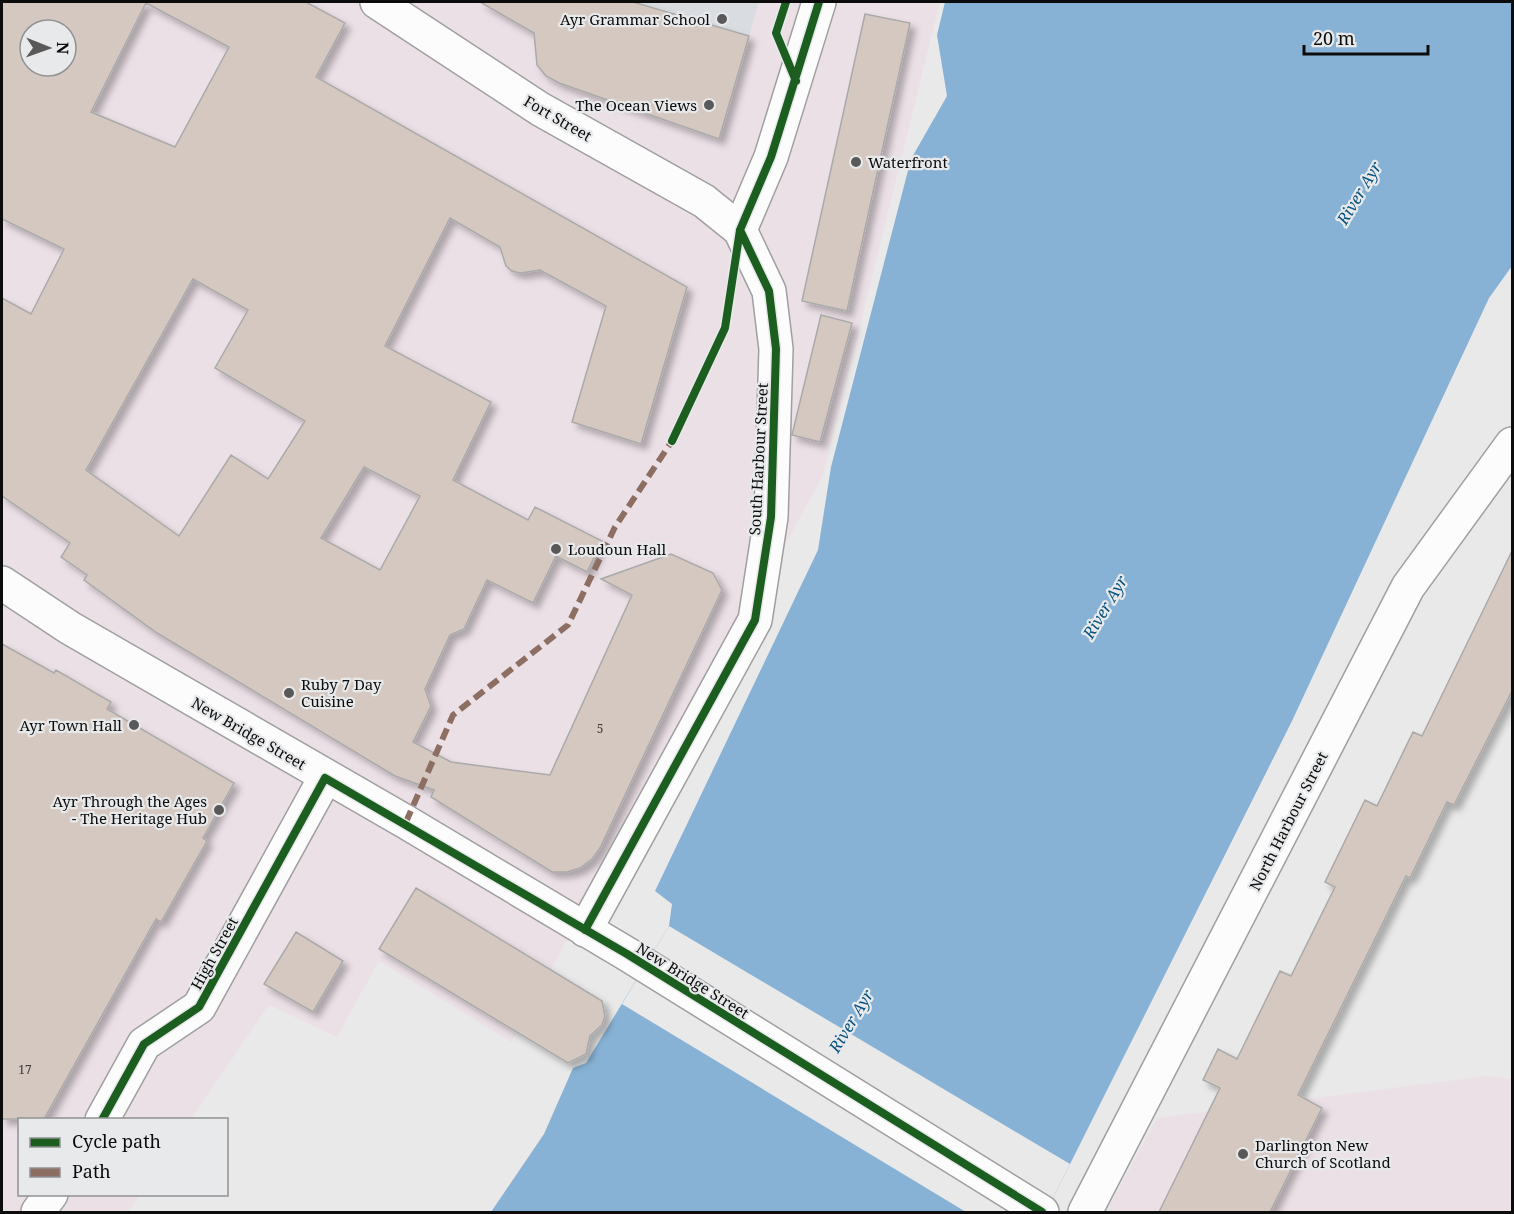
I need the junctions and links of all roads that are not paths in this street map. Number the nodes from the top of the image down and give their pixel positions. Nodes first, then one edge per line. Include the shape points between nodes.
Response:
1 (377, 2) edge
2 (819, 2) edge
3 (740, 230) junction
4 (1512, 444) edge
5 (2, 583) edge
6 (325, 778) junction
7 (585, 930) junction
8 (103, 1118) edge
9 (50, 1196) edge
10 (38, 1212) edge
11 (1042, 1212) edge
12 (1085, 1212) edge

1 - 3 main road, Fort Street via 540,109 704,201
2 - 3 main road via 771,157
3 - 7 main road, South Harbour Street via 769,291 776,349 771,517 755,620
4 - 12 main road, North Harbour Street via 1408,587
5 - 6 main road, New Bridge Street via 70,628
6 - 7 main road, New Bridge Street
6 - 8 main road, High Street via 199,1007 144,1044
7 - 11 main road, New Bridge Street
9 - 10 main road

